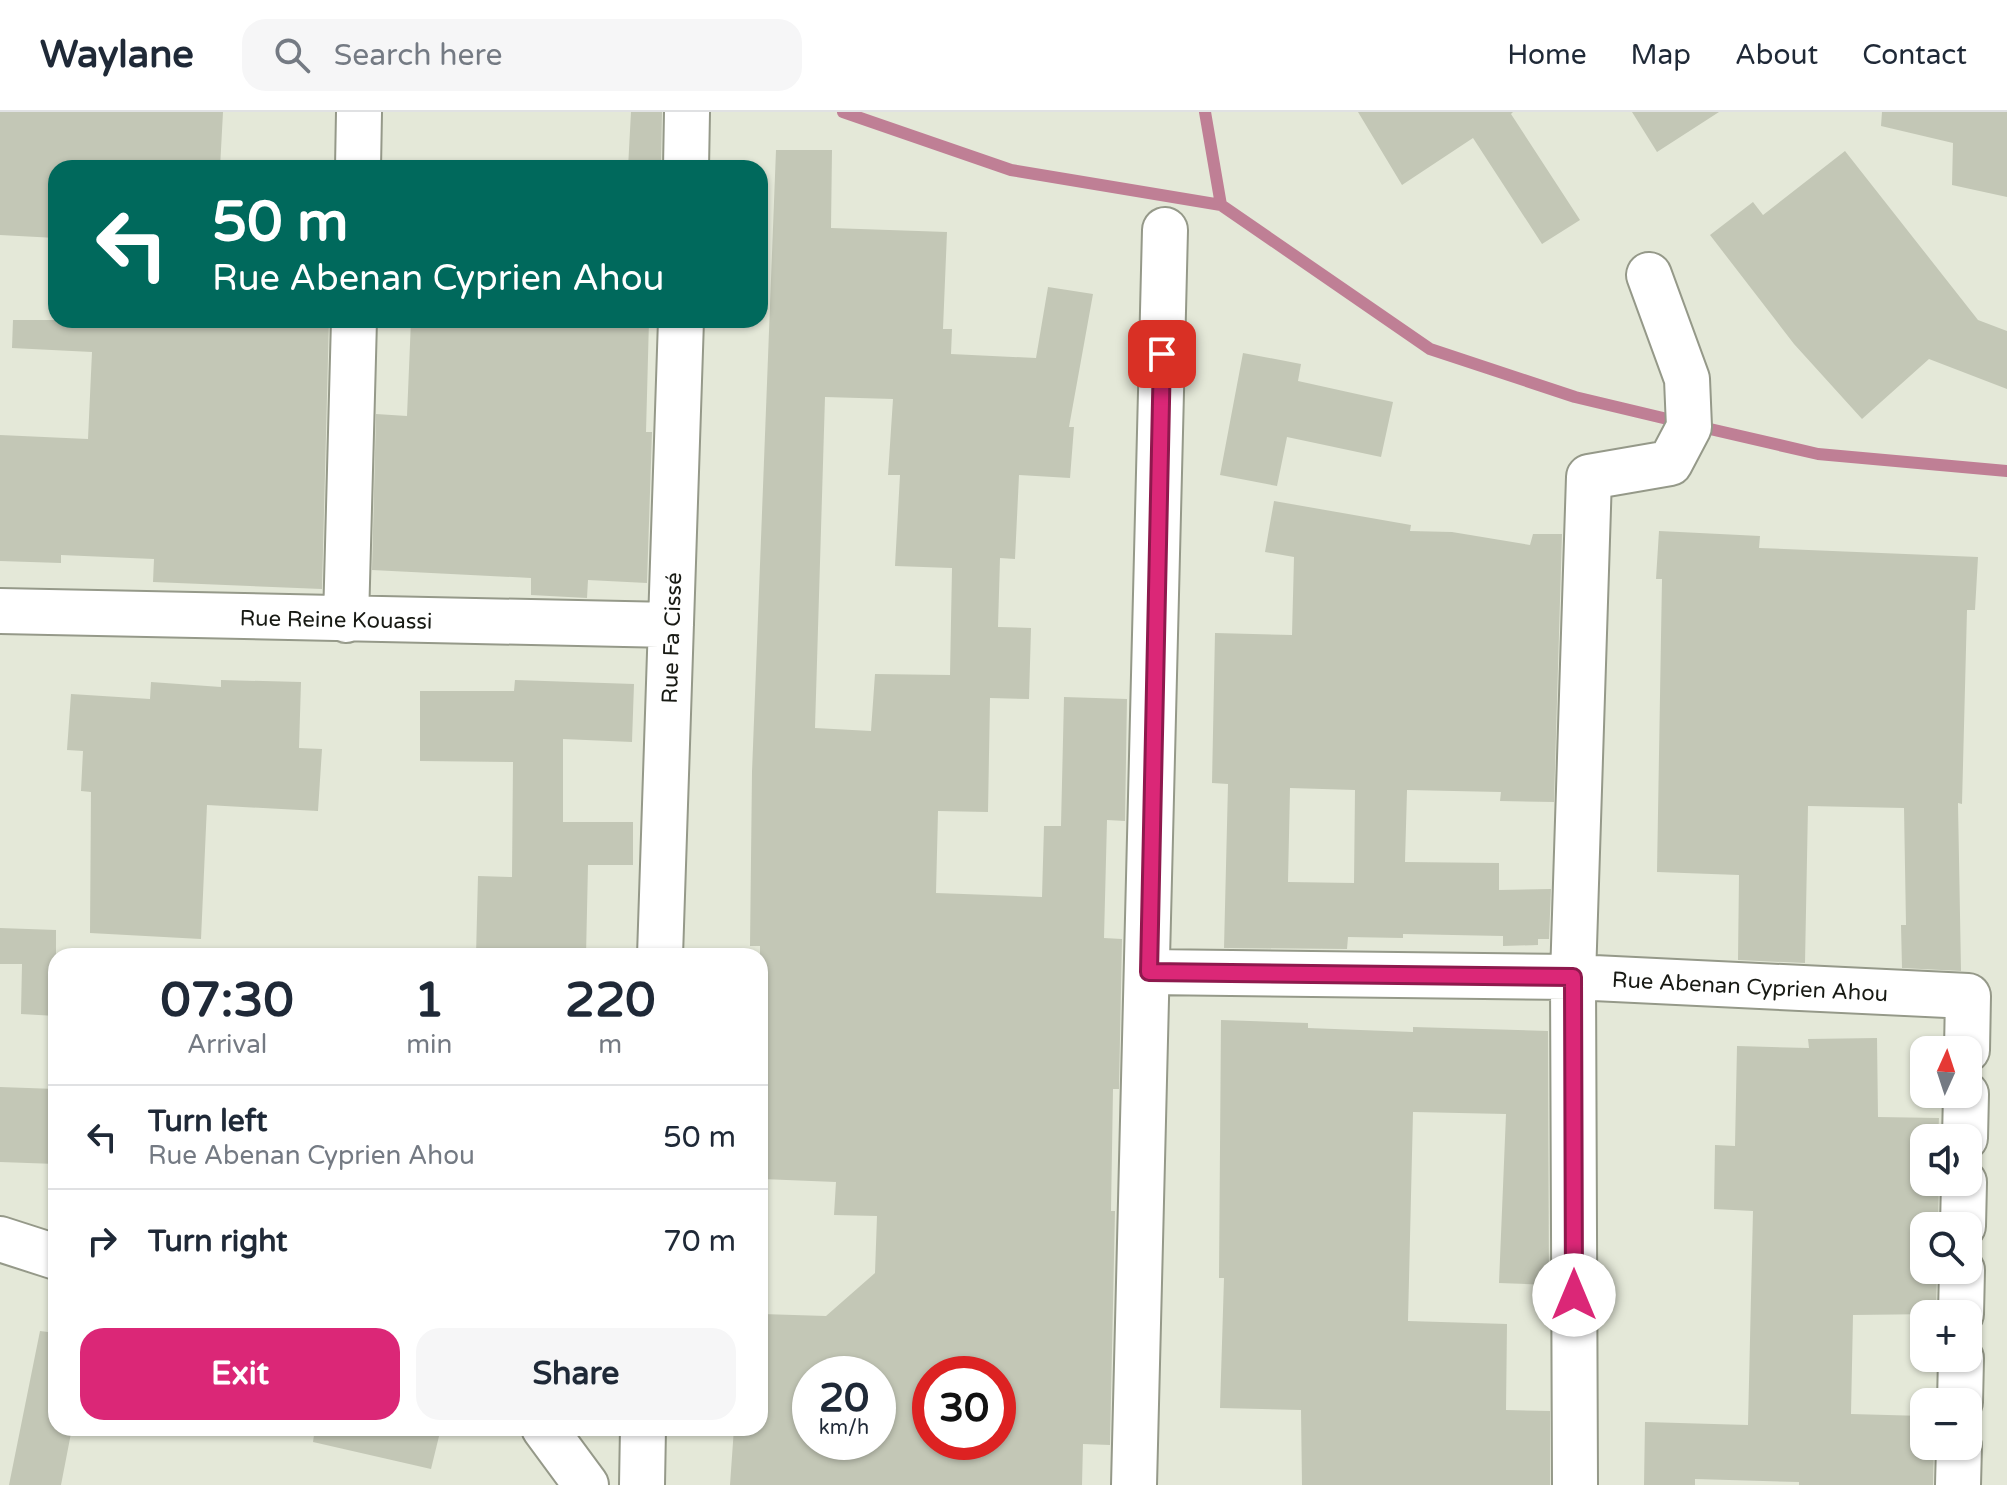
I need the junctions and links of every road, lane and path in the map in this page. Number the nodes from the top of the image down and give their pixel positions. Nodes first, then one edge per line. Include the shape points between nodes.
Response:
1 (359, 112) edge
2 (687, 112) edge
3 (358, 160) edge
4 (686, 160) edge
5 (1165, 230) dead end
6 (1649, 275) dead end
7 (354, 328) edge
8 (681, 328) edge
9 (0, 611) edge
10 (346, 620) junction
11 (671, 625) junction
12 (660, 948) edge
13 (1149, 972) junction
14 (1573, 977) junction
15 (1967, 1036) edge
16 (0, 1239) edge
17 (48, 1254) edge
18 (550, 1436) edge
19 (643, 1436) edge
20 (1959, 1460) edge
21 (586, 1485) edge
22 (642, 1485) edge
23 (1134, 1485) edge
24 (1575, 1485) edge
25 (1958, 1485) edge

1 - 3 street
2 - 4 street
5 - 13 street
6 - 14 street via 1687,379 1689,427 1670,463 1589,477
7 - 10 street
8 - 11 street, Rue Fa Cissé
9 - 10 street, Rue Reine Kouassi
10 - 11 street, Rue Reine Kouassi
11 - 12 street, Rue Fa Cissé
13 - 14 street, Rue Abenan Cyprien Ahou
13 - 23 street
14 - 15 street, Rue Abenan Cyprien Ahou via 1968,996
14 - 24 street
16 - 17 street
18 - 21 street
19 - 22 street
20 - 25 street

